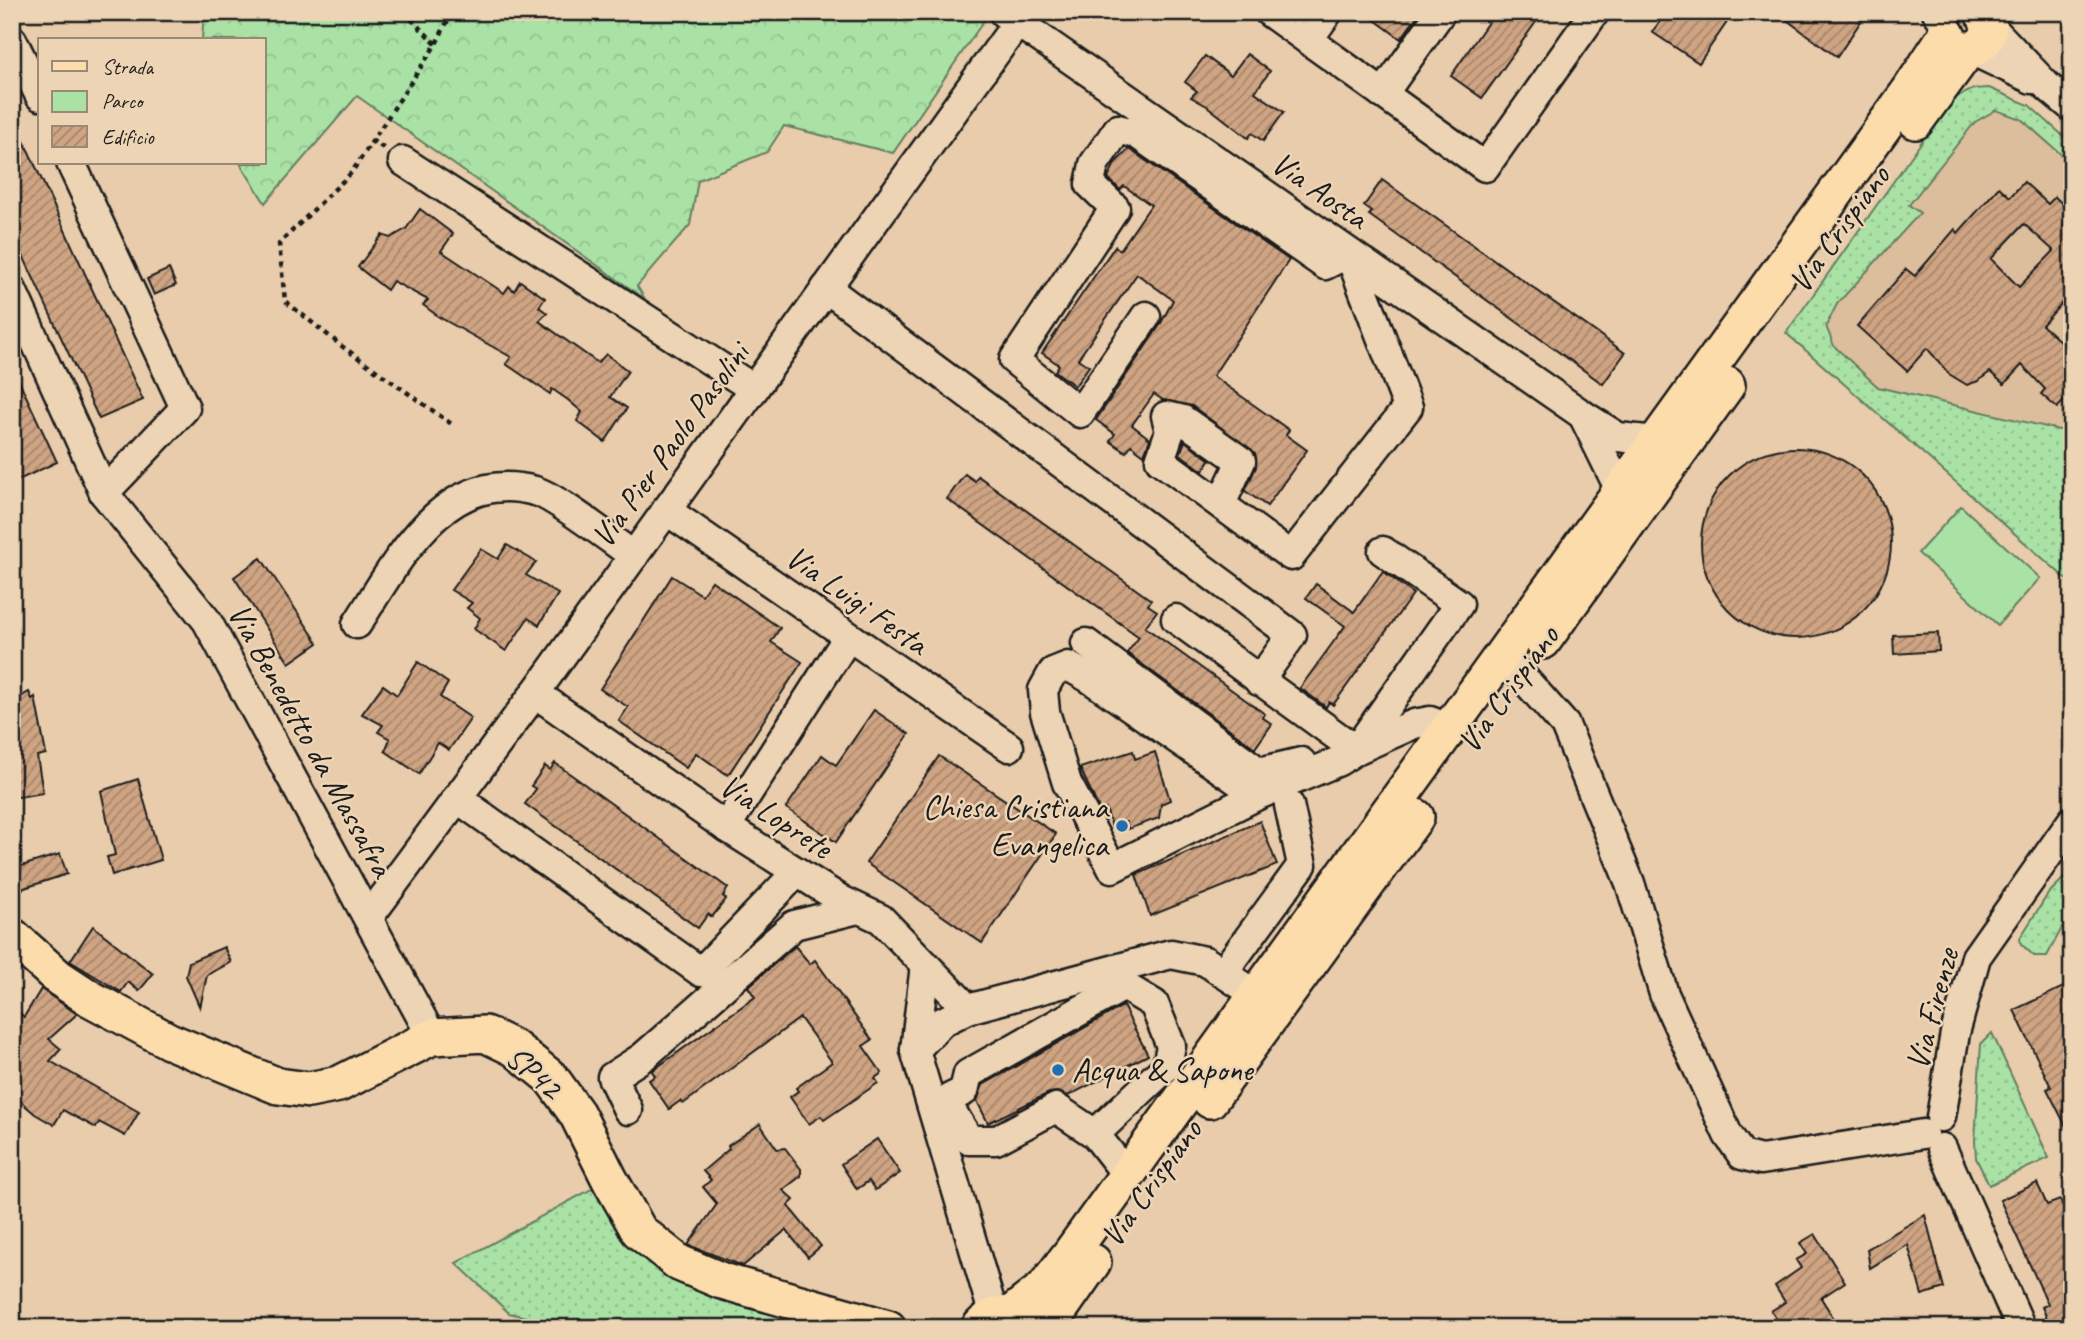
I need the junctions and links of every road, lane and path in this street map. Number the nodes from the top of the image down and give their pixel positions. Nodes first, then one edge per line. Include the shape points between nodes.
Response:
1 (404, 12) edge
2 (452, 12) edge
3 (1269, 12) edge
4 (1328, 12) edge
5 (1441, 12) edge
6 (1595, 12) edge
7 (1016, 16) edge
8 (1968, 25) edge
9 (12, 40) edge
10 (1308, 40) junction
11 (436, 44) junction
12 (38, 92) edge
13 (1383, 94) junction
14 (2072, 107) edge
15 (403, 161) dead end
16 (71, 164) edge
17 (1349, 253) junction
18 (826, 288) junction
19 (12, 290) edge
20 (1146, 316) dead end
21 (754, 389) junction
22 (1583, 415) junction
23 (453, 425) dead end
24 (1656, 441) junction
25 (1620, 491) junction
26 (104, 493) junction
27 (1221, 504) dead end
28 (666, 510) junction
29 (1382, 551) dead end
30 (634, 556) junction
31 (1176, 619) dead end
32 (357, 624) dead end
33 (848, 636) junction
34 (1086, 643) dead end
35 (1519, 673) junction
36 (1259, 681) junction
37 (535, 693) junction
38 (1451, 729) junction
39 (1009, 747) dead end
40 (1356, 750) junction
41 (1258, 795) junction
42 (457, 798) junction
43 (1289, 805) dead end
44 (2072, 821) edge
45 (726, 827) junction
46 (797, 872) junction
47 (858, 908) junction
48 (369, 917) junction
49 (12, 936) edge
50 (925, 965) junction
51 (1223, 973) junction
52 (1255, 994) junction
53 (968, 1009) junction
54 (432, 1037) junction
55 (915, 1050) junction
56 (628, 1110) dead end
57 (1935, 1133) junction
58 (1095, 1134) junction
59 (1127, 1175) junction
60 (993, 1323) edge
61 (888, 1328) edge
62 (1047, 1328) edge
63 (2021, 1328) edge

1 - 11 path
2 - 11 path
3 - 10 street
4 - 10 street
5 - 13 street
6 - 13 street via 1485,167
7 - 17 street, Via Aosta
7 - 18 street, Via Pier Paolo Pasolini
8 - 14 street
8 - 24 main road, Via Crispiano via 1910,90
8 - 35 main road, Via Crispiano
9 - 12 street
10 - 13 street
11 - 23 path via 352,172 278,244 285,301
15 - 21 street
16 - 26 street via 185,408
17 - 20 street via 1325,265 1137,134 1118,129 1094,164 1090,184 1115,208 1014,360 1080,413
17 - 22 street, Via Aosta
17 - 27 street via 1408,407 1292,555
18 - 21 street, Via Pier Paolo Pasolini
18 - 36 street via 1293,635
19 - 26 street, Via Benedetto da Massafra
21 - 28 street, Via Pier Paolo Pasolini
22 - 24 street, Via Aosta via 1618,437
22 - 25 street
24 - 25 main road, Via Crispiano
25 - 38 main road, Via Crispiano
26 - 48 street, Via Benedetto da Massafra via 207,621
28 - 30 street, Via Pier Paolo Pasolini
28 - 33 street, Via Luigi Festa
29 - 40 street via 1459,604
30 - 32 street via 537,491 489,488 445,506 419,533
30 - 37 street, Via Pier Paolo Pasolini
31 - 36 street
33 - 39 street, Via Luigi Festa
33 - 45 street
34 - 40 street, Via Crispiano via 1259,772
35 - 57 street via 1565,725 1630,883 1664,994 1728,1135 1742,1155 1761,1160
35 - 62 main road, Via Crispiano
36 - 40 street
37 - 42 street, Via Pier Paolo Pasolini
37 - 45 street, Via Loprete
38 - 40 street, Via Crispiano via 1430,721 1414,724
38 - 52 main road, Via Crispiano
40 - 41 street, Via Crispiano
41 - 41 street, Via Crispiano via 1089,678 1068,666 1052,672 1043,690 1045,712 1063,772 1112,868
42 - 46 street via 701,972
42 - 48 street, Via Pier Paolo Pasolini
43 - 51 street via 1302,865
44 - 57 street, Via Firenze via 1976,957
45 - 46 street, Via Loprete
46 - 47 street, Via Loprete
47 - 50 street, Via Loprete via 881,919
47 - 56 street via 794,925 643,1057 612,1077
48 - 54 street, Via Benedetto da Massafra
49 - 54 main road, SP42 / SP42 via 91,999 169,1041 278,1086 309,1090 339,1084
50 - 53 street, Via Loprete
50 - 55 street
51 - 52 street
51 - 53 street via 1205,961 1171,954
52 - 59 main road, Via Crispiano
53 - 55 street via 942,1022
54 - 61 main road, SP42 / SP42 via 485,1034 514,1048 551,1078 577,1114 639,1231 679,1263 722,1281
55 - 60 street
57 - 63 street
58 - 58 street, Via Crispiano via 1167,1066 1171,1046 1154,1004 1124,986 968,1073 964,1091 950,1098 951,1110 969,1140 996,1140 1056,1108
58 - 59 street, Via Crispiano
59 - 60 main road, Via Crispiano via 1044,1288

